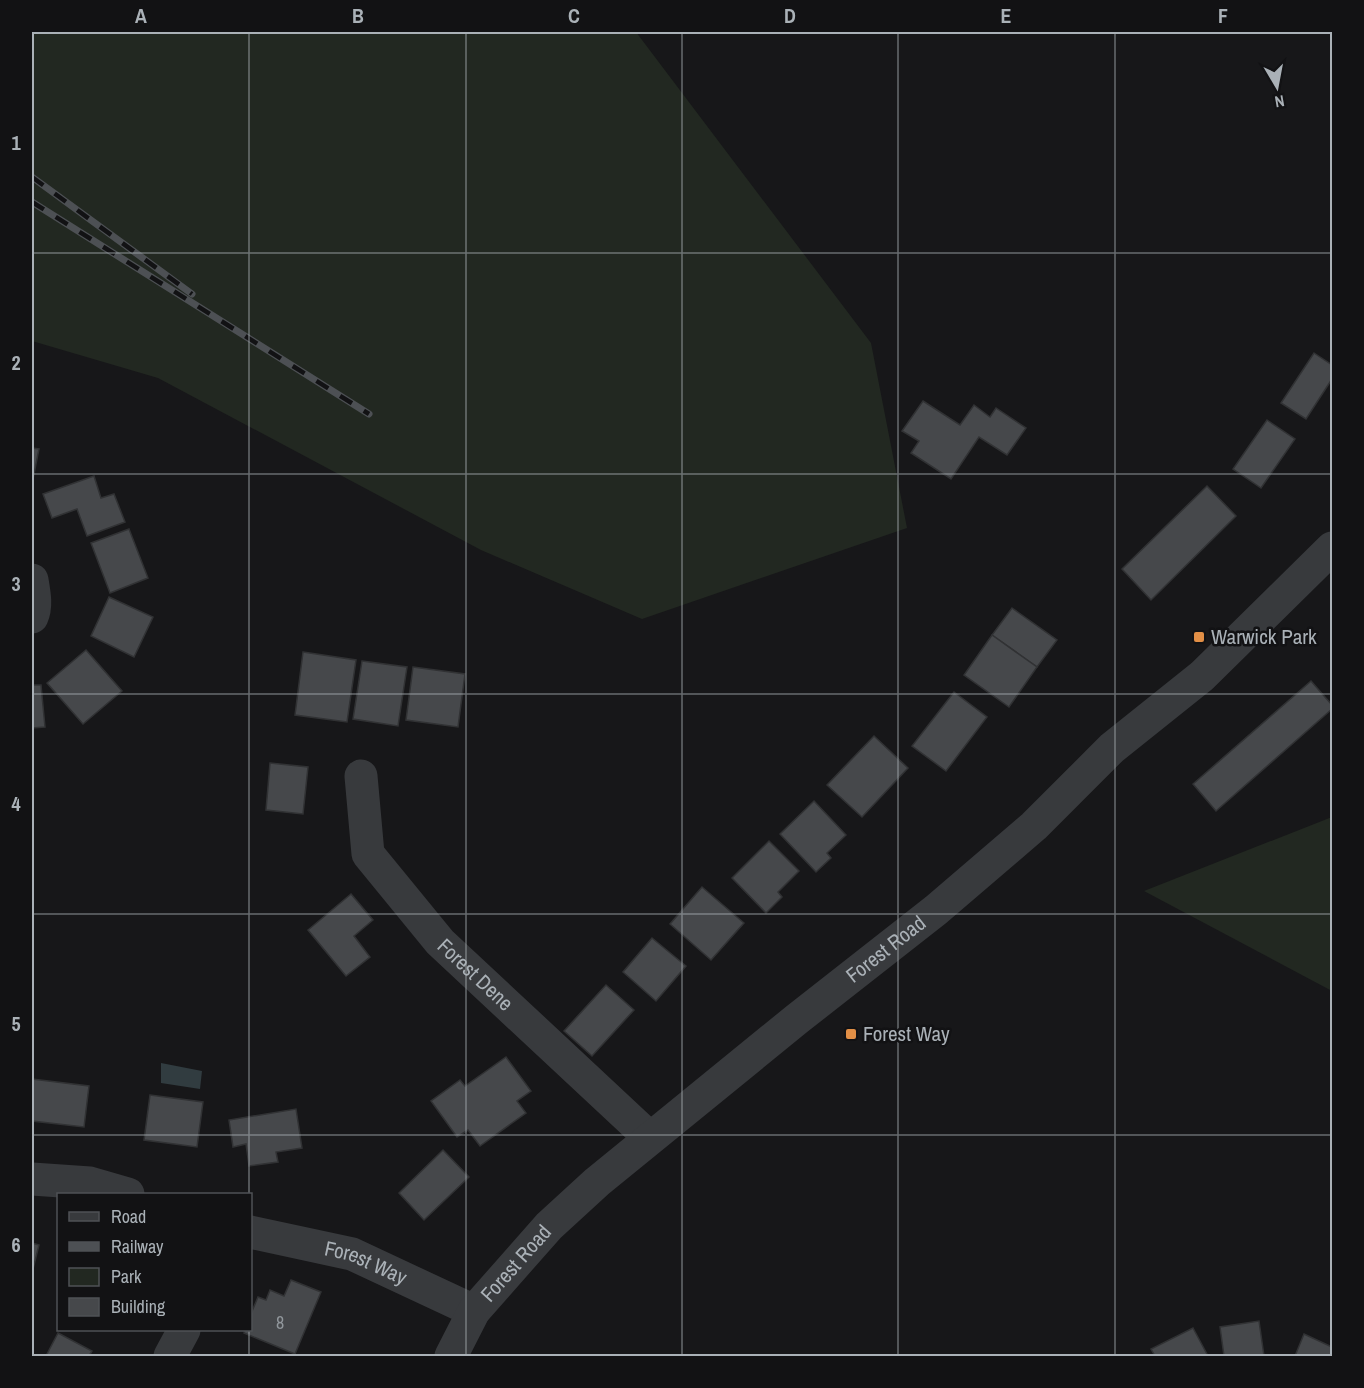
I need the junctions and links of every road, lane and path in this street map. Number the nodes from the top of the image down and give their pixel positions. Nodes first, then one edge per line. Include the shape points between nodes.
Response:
1 (1332, 548) edge
2 (1321, 578) edge
3 (32, 580) edge
4 (32, 617) edge
5 (361, 776) dead end
6 (650, 1138) junction
7 (32, 1179) edge
8 (125, 1193) edge
9 (252, 1232) edge
10 (474, 1311) junction
11 (183, 1331) edge
12 (170, 1356) edge
13 (451, 1356) edge

1 - 2 street, Forest Road
2 - 6 street, Forest Road via 1112,748 1025,834 936,910
3 - 4 street
5 - 6 street, Forest Dene via 368,854 440,942
6 - 10 street, Forest Road via 549,1226
7 - 8 street via 90,1183
9 - 10 street, Forest Way via 352,1254
10 - 13 street, Forest Road
11 - 12 street

